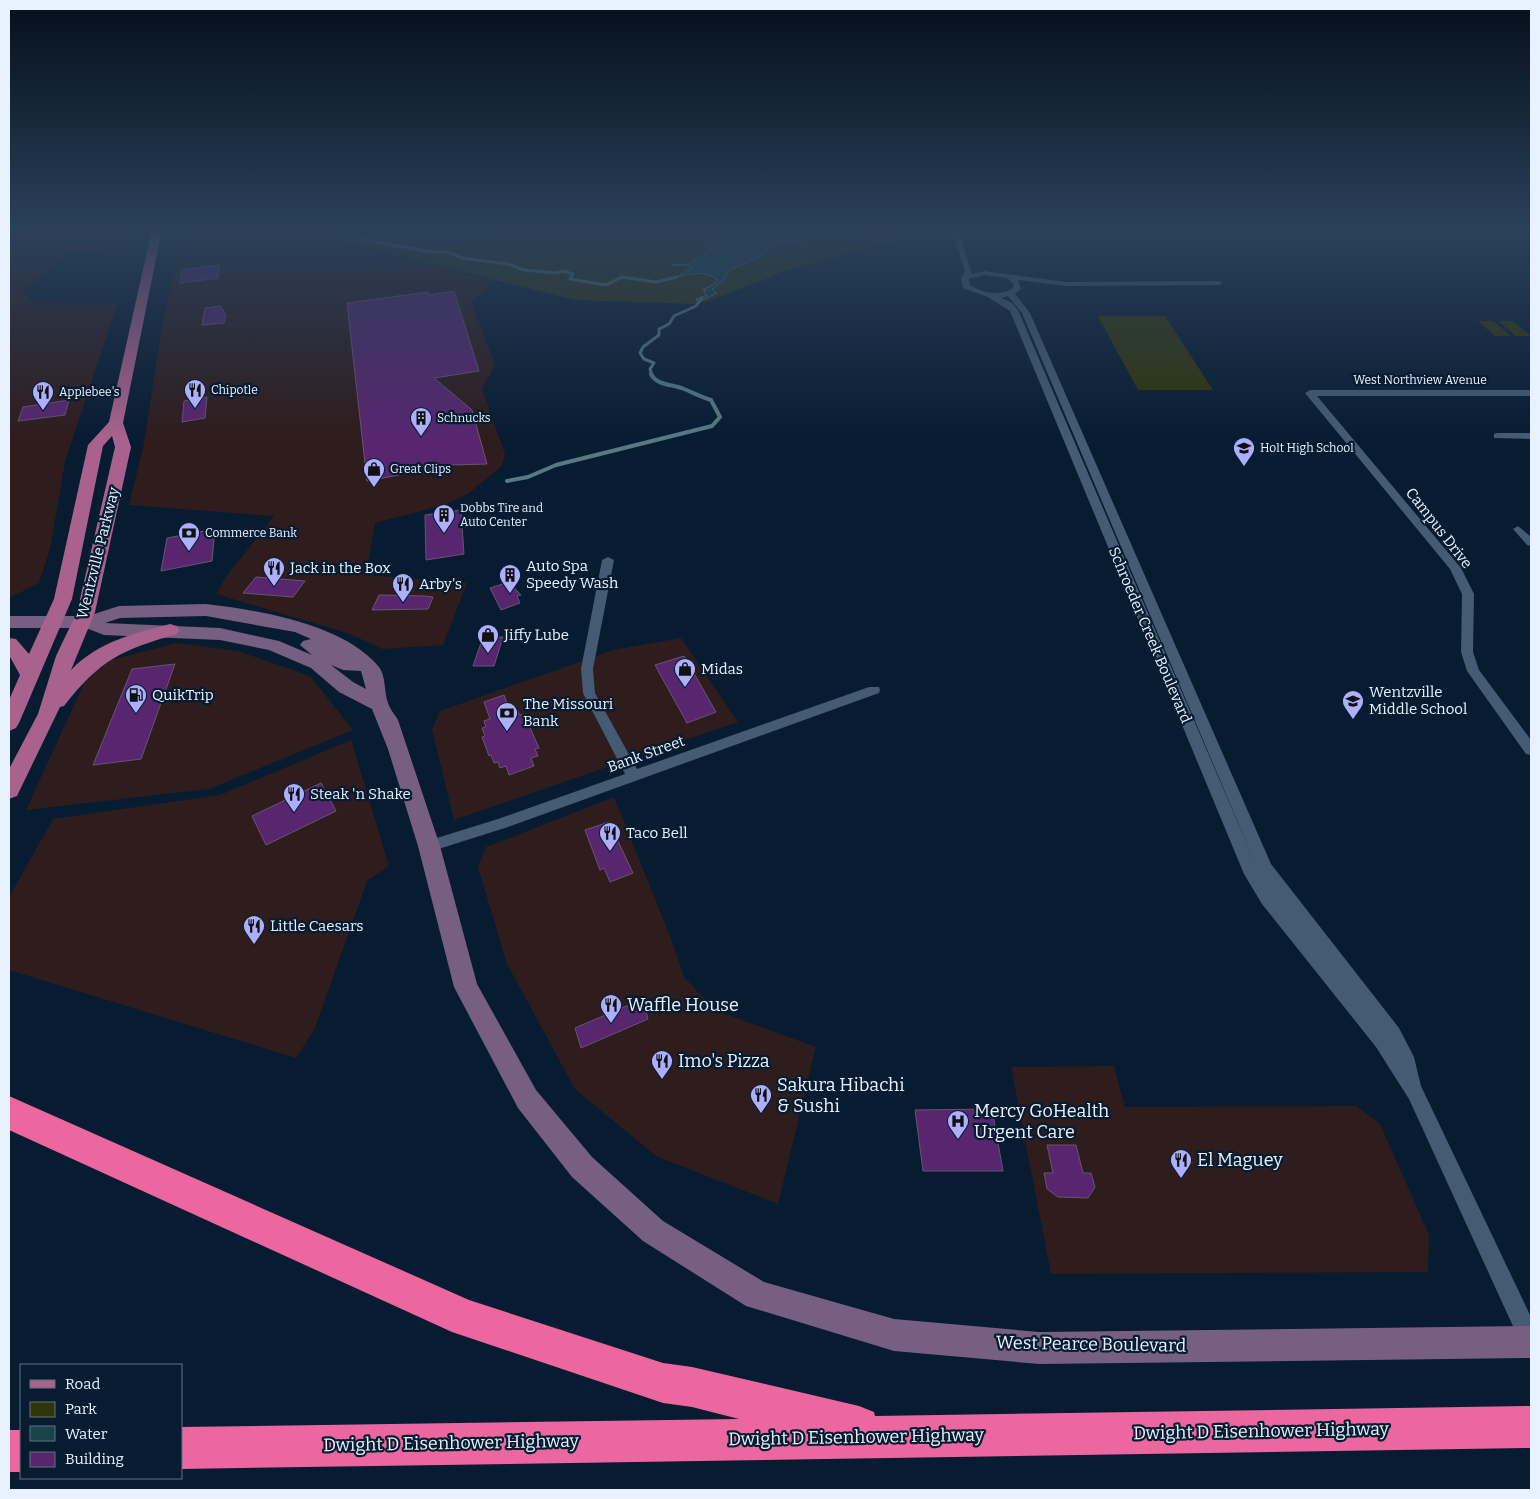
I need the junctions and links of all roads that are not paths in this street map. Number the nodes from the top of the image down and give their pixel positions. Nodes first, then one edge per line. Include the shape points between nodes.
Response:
1 (142, 299) edge
2 (998, 299) edge
3 (1018, 299) edge
4 (1310, 393) joint
5 (1531, 393) edge
6 (116, 423) junction
7 (1497, 436) dead end
8 (1531, 436) edge
9 (1518, 529) dead end
10 (1531, 543) edge
11 (608, 560) dead end
12 (9, 622) edge
13 (72, 622) junction
14 (300, 627) junction
15 (175, 630) junction
16 (9, 644) edge
17 (283, 648) junction
18 (364, 665) junction
19 (30, 676) junction
20 (874, 690) dead end
21 (379, 704) junction
22 (48, 714) junction
23 (9, 722) edge
24 (1531, 750) edge
25 (633, 776) junction
26 (9, 790) edge
27 (429, 846) junction
28 (1333, 966) junction
29 (9, 1113) edge
30 (1531, 1341) edge
31 (1531, 1427) edge
32 (895, 1436) junction
33 (182, 1448) edge

1 - 6 main road, Wentzville Parkway
2 - 28 street, Schroeder Creek Boulevard via 1014,310 1249,869 1268,899
3 - 28 street, Schroeder Creek Boulevard via 1265,868
4 - 5 street, West Northview Avenue
4 - 24 street, Campus Drive via 1455,568 1468,594 1467,652 1473,671
6 - 13 main road, Wentzville Parkway via 123,447 86,612
6 - 13 main road, Wentzville Parkway via 96,445 63,599
7 - 8 street
9 - 10 street
11 - 25 street via 588,670 589,693
12 - 13 main road, West Pearce Boulevard
13 - 14 main road, West Pearce Boulevard via 119,612 206,610
13 - 15 main road, West Pearce Boulevard via 104,629
13 - 19 main road, Wentzville Parkway
13 - 22 main road, Wentzville Parkway via 66,656
14 - 15 main road via 277,633 196,625
14 - 18 main road, West Pearce Boulevard via 350,651
15 - 17 main road, West Pearce Boulevard via 248,638
15 - 22 main road via 120,644 90,662 77,674
16 - 19 main road via 19,653
17 - 18 main road via 309,645 342,664
17 - 21 main road, West Pearce Boulevard via 316,664 346,687
18 - 21 main road, West Pearce Boulevard via 372,671
19 - 23 main road, Wentzville Parkway
20 - 25 street, Bank Street
21 - 27 main road, West Pearce Boulevard via 388,720
22 - 26 main road, Wentzville Parkway
25 - 27 street, Bank Street
27 - 30 main road, West Pearce Boulevard via 466,988 527,1099 582,1167 653,1231 757,1295 894,1335 1039,1348
28 - 30 street, Schroeder Creek Boulevard via 1415,1093
29 - 32 highway via 466,1318 663,1383
31 - 32 highway, Dwight D Eisenhower Highway
32 - 33 highway, Dwight D Eisenhower Highway

